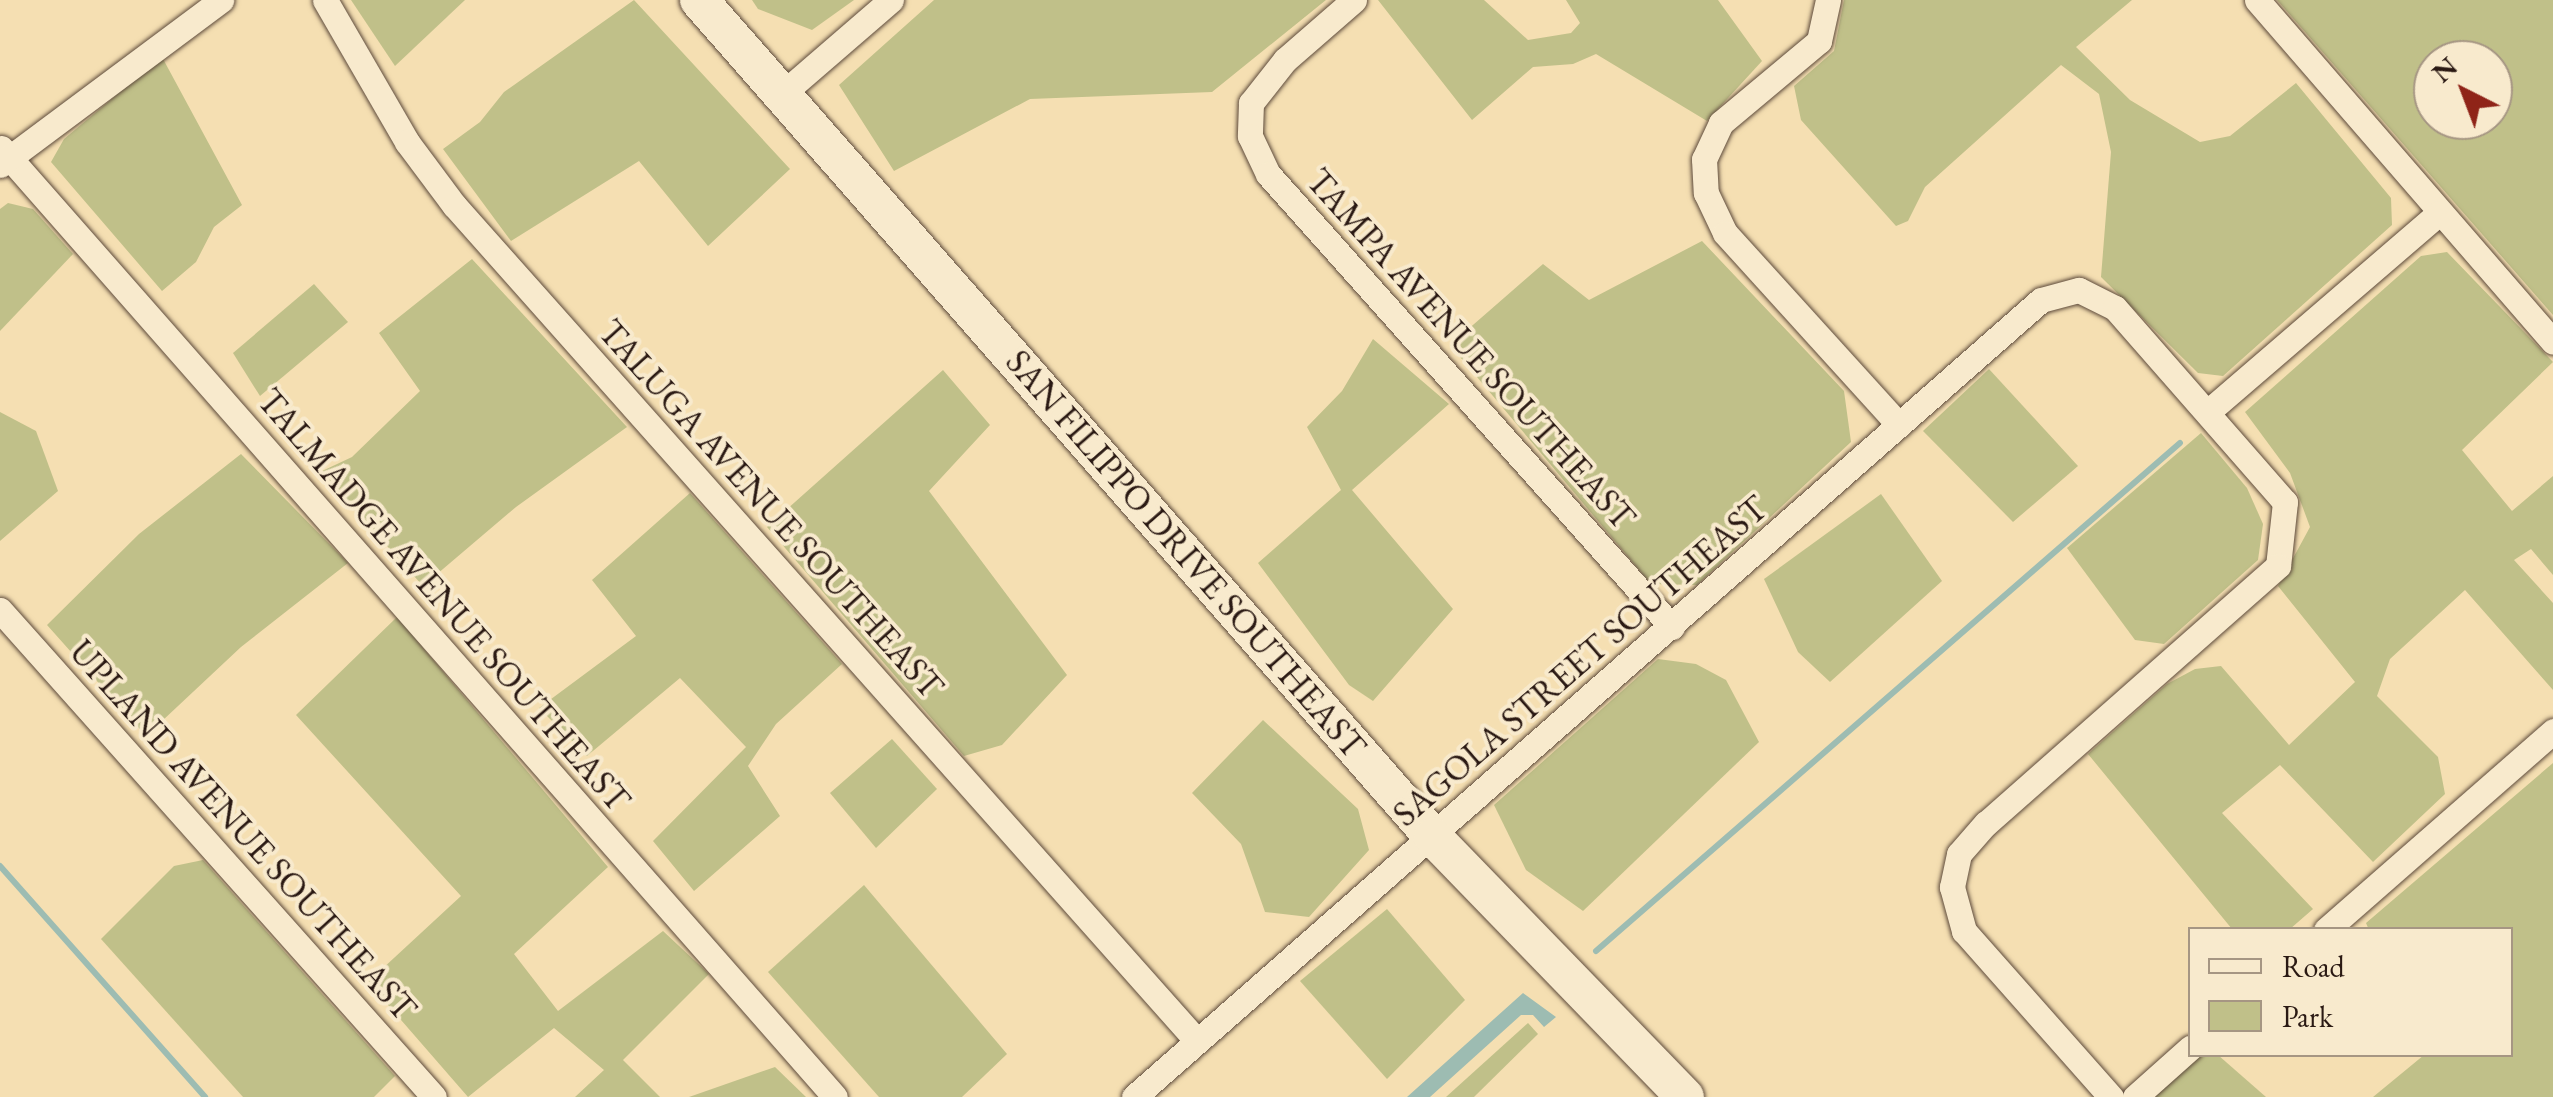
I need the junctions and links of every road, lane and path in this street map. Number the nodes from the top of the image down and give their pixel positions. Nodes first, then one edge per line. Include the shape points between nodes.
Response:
1 (221, 0) edge
2 (325, 0) edge
3 (699, 0) edge
4 (890, 0) edge
5 (1354, 0) edge
6 (1828, 0) edge
7 (2257, 0) edge
8 (782, 94) junction
9 (3, 157) edge
10 (2440, 213) junction
11 (2553, 342) edge
12 (2210, 410) junction
13 (1900, 426) junction
14 (0, 610) edge
15 (1672, 627) junction
16 (2553, 731) edge
17 (1434, 837) junction
18 (2329, 927) edge
19 (1197, 1042) junction
20 (2188, 1050) edge
21 (434, 1097) edge
22 (835, 1097) edge
23 (1134, 1097) edge
24 (1685, 1097) edge
25 (2111, 1097) edge
26 (2135, 1097) edge

1 - 9 street
2 - 19 street, TALUGA AVENUE SOUTHEAST via 407,142 454,205
3 - 8 street, SAN FILIPPO DRIVE SOUTHEAST
4 - 8 street
5 - 15 street, TAMPA AVENUE SOUTHEAST via 1285,60 1250,103 1250,136 1268,174
6 - 13 street via 1819,41 1721,123 1704,159 1706,193 1726,233
7 - 10 street
8 - 17 street, SAN FILIPPO DRIVE SOUTHEAST
9 - 22 street, TALMADGE AVENUE SOUTHEAST
10 - 11 street
10 - 12 street
12 - 13 street, SAGOLA STREET SOUTHEAST via 2115,308 2078,290 2041,300
12 - 25 street via 2285,502 2278,566 1986,823 1959,854 1952,887 1964,931
13 - 15 street, SAGOLA STREET SOUTHEAST
14 - 21 street, UPLAND AVENUE SOUTHEAST
15 - 17 street, SAGOLA STREET SOUTHEAST
16 - 18 street
17 - 19 street, SAGOLA STREET SOUTHEAST
17 - 24 street, SAN FILIPPO DRIVE SOUTHEAST
19 - 23 street, SAGOLA STREET SOUTHEAST
20 - 26 street

